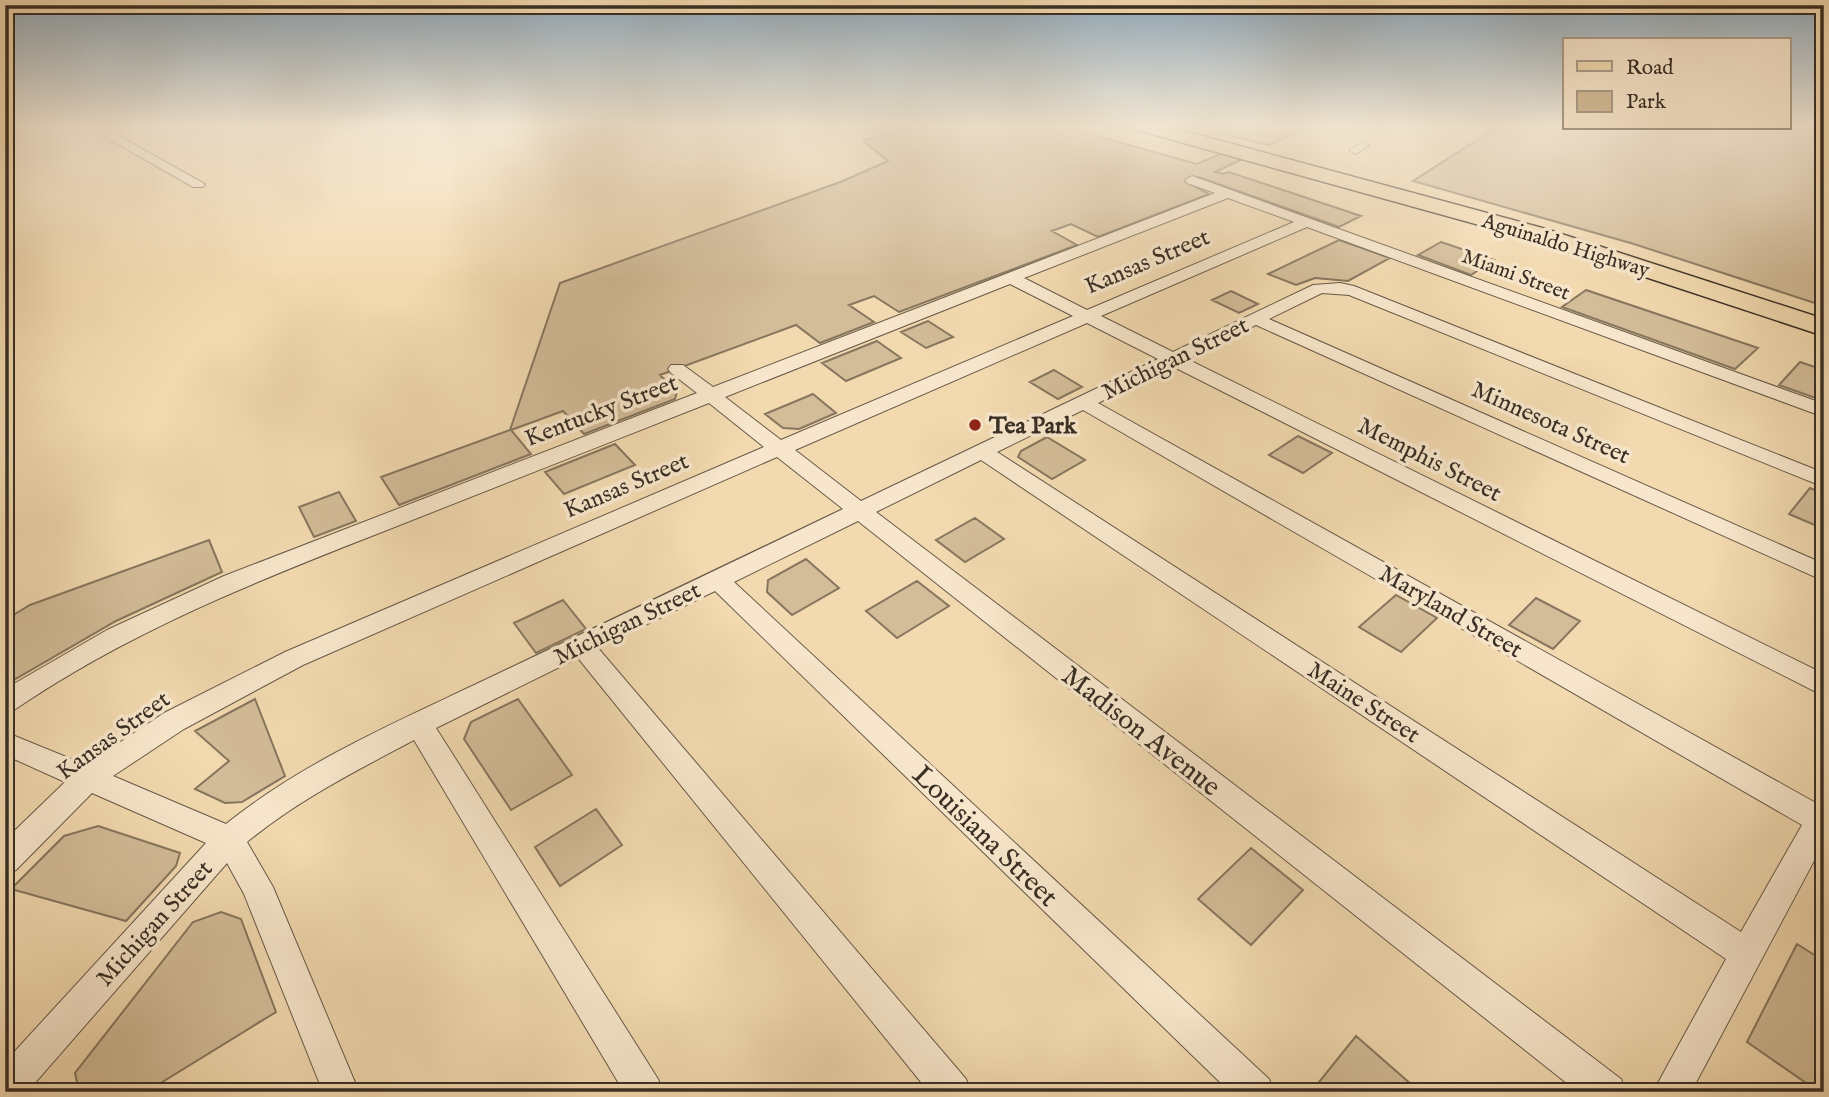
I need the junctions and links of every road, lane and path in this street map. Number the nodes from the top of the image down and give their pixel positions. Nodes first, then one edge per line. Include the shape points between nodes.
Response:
1 (186, 177) edge
2 (1349, 177) edge
3 (1352, 177) edge
4 (1192, 180) dead end
5 (198, 184) dead end
6 (1228, 193) junction
7 (1306, 222) junction
8 (1013, 279) junction
9 (1824, 315) edge
10 (1087, 316) junction
11 (1256, 319) junction
12 (1824, 328) edge
13 (1173, 358) junction
14 (677, 369) dead end
15 (711, 395) junction
16 (1083, 402) junction
17 (1824, 411) edge
18 (779, 448) junction
19 (981, 450) junction
20 (1824, 481) edge
21 (858, 510) junction
22 (1824, 573) edge
23 (717, 579) junction
24 (582, 646) junction
25 (1824, 686) edge
26 (5, 703) edge
27 (419, 724) junction
28 (5, 743) edge
29 (89, 779) junction
30 (1822, 817) edge
31 (229, 839) junction
32 (5, 860) edge
33 (1747, 954) junction
34 (5, 1090) edge
35 (341, 1092) edge
36 (645, 1092) edge
37 (953, 1092) edge
38 (1256, 1092) edge
39 (1608, 1092) edge
40 (1671, 1092) edge

1 - 5 street
2 - 12 main road, Aguinaldo Highway
3 - 9 main road, Aguinaldo Highway via 1549,226
4 - 6 street, Miami Street
6 - 7 street, Miami Street
6 - 8 street, Kentucky Street
7 - 10 street, Kansas Street
7 - 17 street, Miami Street
8 - 10 street, Memphis Street
8 - 15 street, Kentucky Street
10 - 13 street, Memphis Street
10 - 18 street, Kansas Street
11 - 13 street, Michigan Street
11 - 20 street, Michigan Street via 1319,288 1340,288
11 - 22 street, Minnesota Street
13 - 16 street, Michigan Street
13 - 25 street, Memphis Street
14 - 15 street, Madison Avenue
15 - 18 street, Madison Avenue
15 - 26 street, Kentucky Street via 197,597 105,642
16 - 19 street, Michigan Street
16 - 30 street, Maryland Street
18 - 21 street, Madison Avenue
18 - 29 street, Kansas Street via 237,685 178,718
19 - 21 street, Michigan Street
19 - 33 street, Maine Street
21 - 23 street, Michigan Street
21 - 39 street, Madison Avenue
23 - 24 street, Michigan Street
23 - 38 street, Louisiana Street
24 - 27 street, Michigan Street
24 - 37 street
27 - 31 street, Michigan Street via 268,807
27 - 36 street
28 - 29 street
29 - 31 street
29 - 32 street, Kansas Street
30 - 33 street
31 - 34 street, Michigan Street
31 - 35 street via 257,887
33 - 40 street

